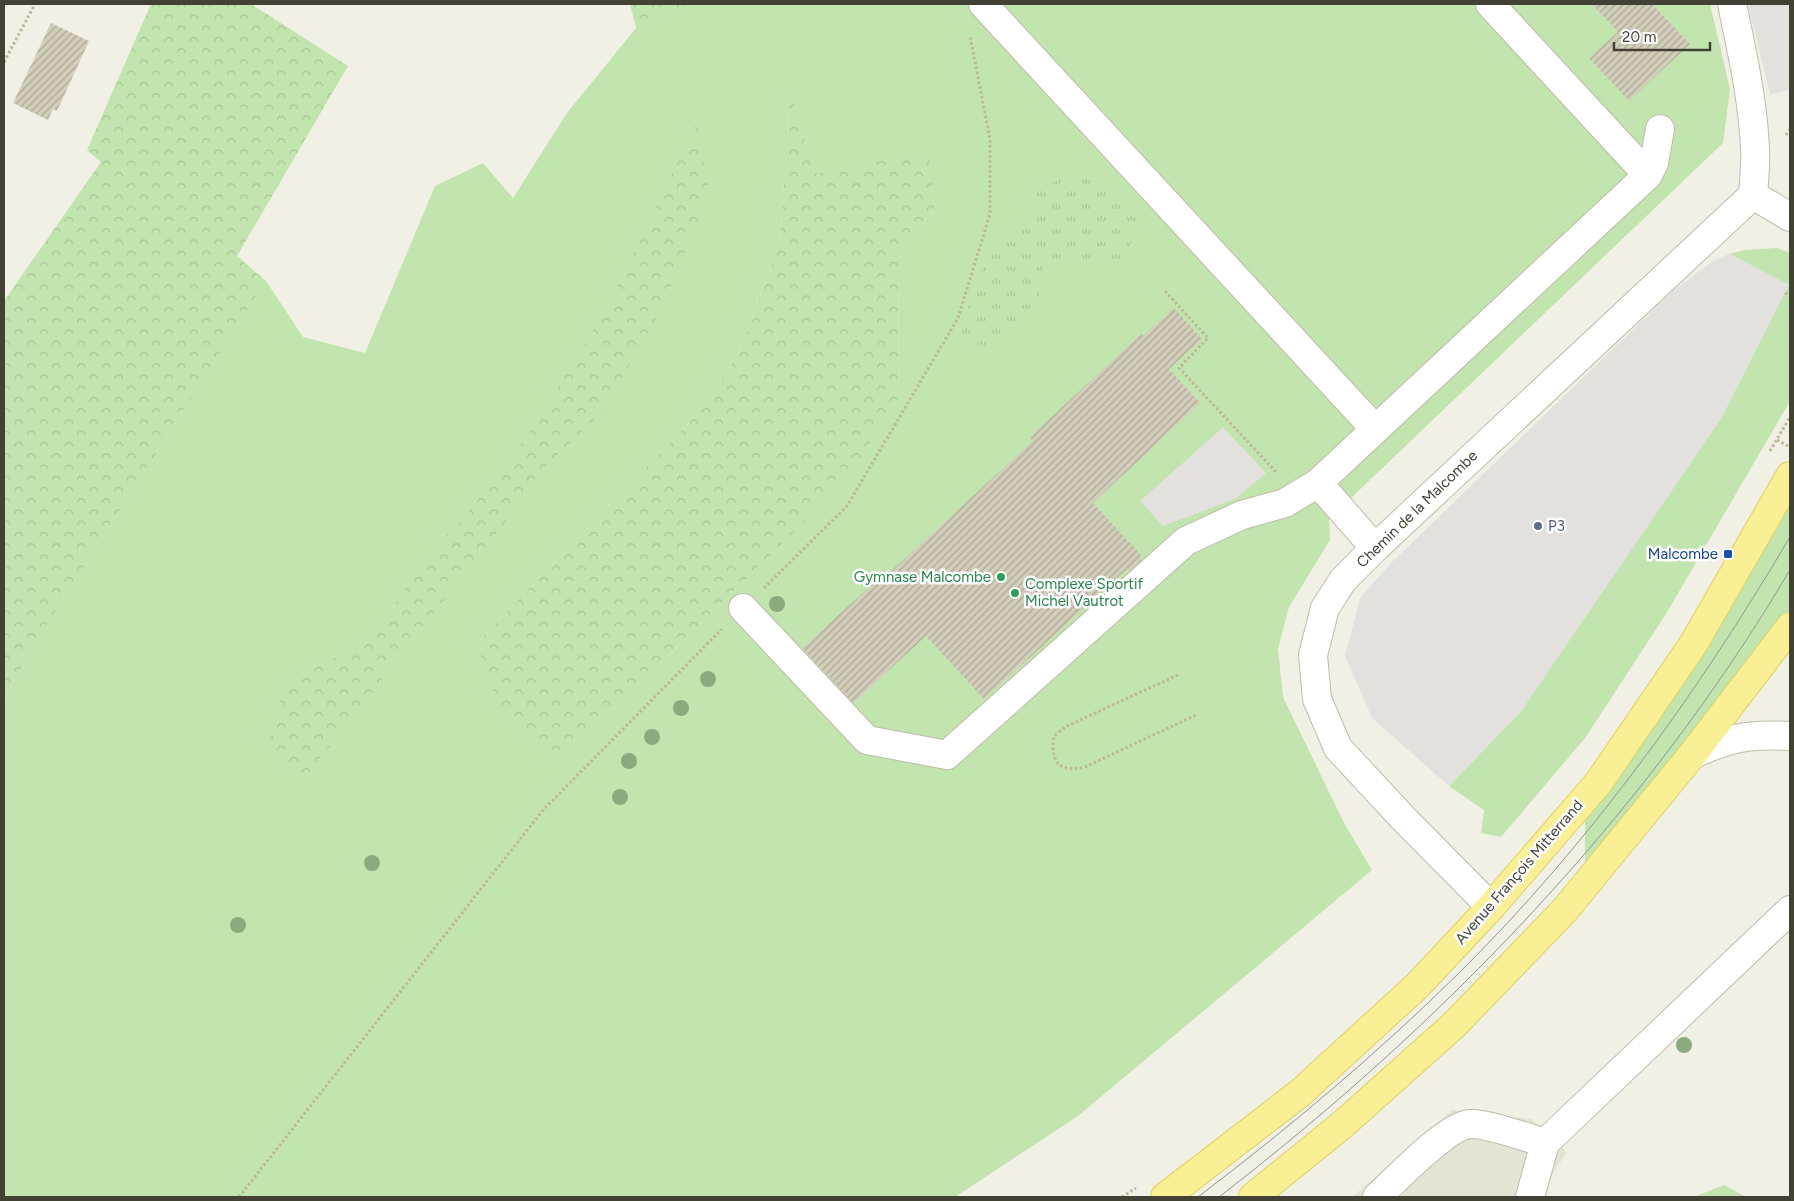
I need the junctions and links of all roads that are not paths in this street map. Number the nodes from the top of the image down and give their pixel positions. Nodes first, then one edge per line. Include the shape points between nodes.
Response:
1 (983, 4) edge
2 (1490, 4) edge
3 (1732, 4) edge
4 (1660, 130) dead end
5 (1648, 175) junction
6 (1752, 195) junction
7 (1790, 217) edge
8 (1375, 429) junction
9 (1790, 476) edge
10 (1308, 490) junction
11 (1375, 548) junction
12 (744, 608) road end
13 (1790, 627) edge
14 (1790, 736) edge
15 (1692, 754) junction
16 (1491, 907) junction
17 (1790, 910) edge
18 (1545, 1143) junction
19 (1165, 1197) edge
20 (1253, 1197) edge
21 (1377, 1197) edge
22 (1530, 1197) edge

1 - 8 street
2 - 5 street
3 - 6 street via 1752,111 1756,151
4 - 5 street via 1654,163
5 - 8 street
6 - 7 street
6 - 11 street, Chemin de la Malcombe
8 - 10 street
9 - 16 main road, Avenue François Mitterrand via 1694,643 1599,782
10 - 11 street
10 - 12 street via 1284,503 1242,515 1186,541 947,755 867,740
11 - 16 street, Chemin de la Malcombe via 1343,580 1325,608 1313,655 1317,699 1338,748
13 - 15 main road
14 - 15 street via 1760,735 1720,741
15 - 20 main road via 1564,911 1454,1025 1342,1125
16 - 19 main road, Avenue François Mitterrand via 1417,986 1300,1093
17 - 18 street
18 - 21 street via 1470,1124 1444,1136
18 - 22 street

